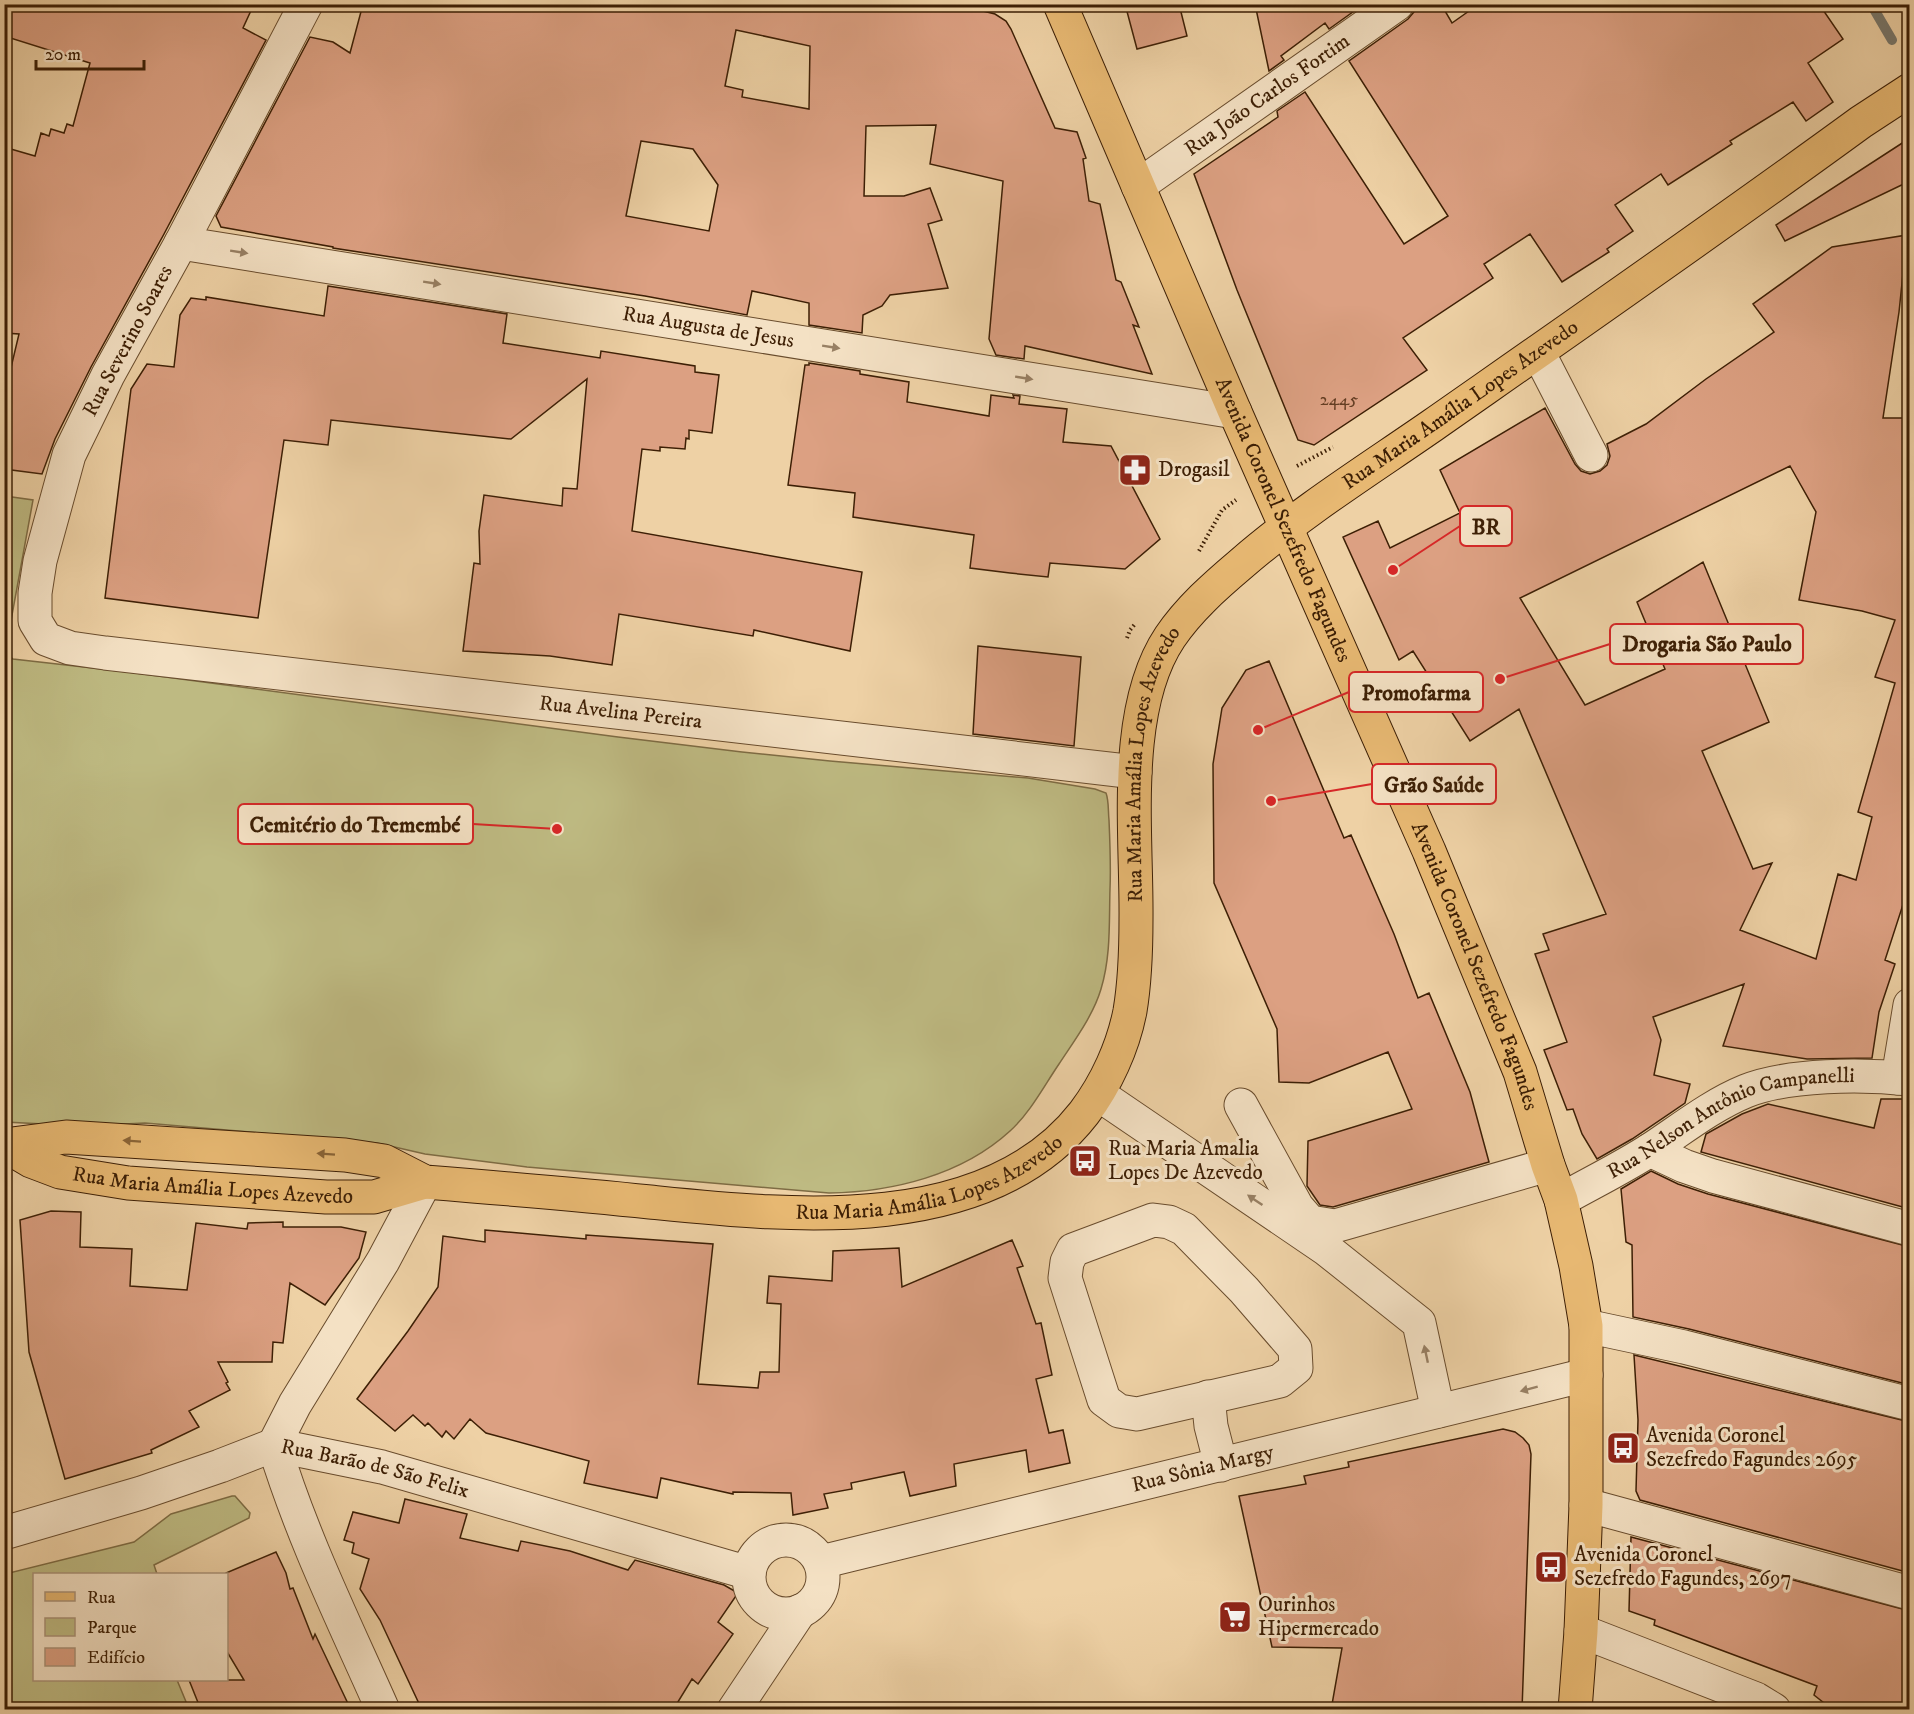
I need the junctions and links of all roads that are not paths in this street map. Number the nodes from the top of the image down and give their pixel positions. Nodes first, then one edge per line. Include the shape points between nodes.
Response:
1 (306, 4) edge
2 (1060, 4) edge
3 (1396, 4) edge
4 (1910, 90) edge
5 (1138, 186) junction
6 (181, 243) junction
7 (1538, 351) junction
8 (1235, 412) junction
9 (1591, 455) dead end
10 (1286, 526) junction
11 (105, 653) joint
12 (1136, 772) junction
13 (1910, 1005) edge
14 (1904, 1078) edge
15 (1098, 1094) junction
16 (1241, 1105) dead end
17 (4, 1145) edge
18 (1650, 1150) junction
19 (1548, 1165) junction
20 (425, 1182) junction
21 (1561, 1200) junction
22 (1910, 1229) edge
23 (1586, 1326) junction
24 (1586, 1375) junction
25 (1208, 1397) junction
26 (1910, 1404) edge
27 (1438, 1411) junction
28 (274, 1445) junction
29 (1221, 1465) junction
30 (1586, 1505) junction
31 (4, 1533) edge
32 (820, 1562) junction
33 (749, 1573) junction
34 (1910, 1593) edge
35 (800, 1611) junction
36 (1581, 1631) junction
37 (383, 1710) edge
38 (734, 1710) edge
39 (1575, 1710) edge
40 (1774, 1710) edge

1 - 6 street, Rua Severino Soares
2 - 5 main road, Avenida Coronel Sezefredo Fagundes
3 - 5 street, Rua João Carlos Fortim
4 - 7 main road, Rua Maria Amália Lopes Azevedo
5 - 8 main road, Avenida Coronel Sezefredo Fagundes
6 -> 8 street, Rua Augusta de Jesus
6 - 11 street, Rua Severino Soares via 74,444 40,561 35,621 46,639 70,648
7 - 9 street
7 - 10 main road, Rua Maria Amália Lopes Azevedo
8 - 10 main road, Avenida Coronel Sezefredo Fagundes
10 - 12 main road, Rua Maria Amália Lopes Azevedo via 1197,603 1169,638 1148,679 1139,722
10 - 19 main road, Avenida Coronel Sezefredo Fagundes via 1429,851 1515,1060
11 - 12 street, Rua Avelina Pereira
12 - 15 main road, Rua Maria Amália Lopes Azevedo via 1135,969 1129,1015 1113,1064
13 - 14 street
14 - 18 street, Rua Nelson Antônio Campanelli via 1819,1078 1746,1091
15 - 20 main road, Rua Maria Amália Lopes Azevedo via 1069,1132 1031,1163 986,1187 918,1205 847,1212 736,1210
27 -> 15 street via 1419,1323 1326,1249
16 - 19 street via 1297,1207 1310,1222 1335,1226
20 -> 17 main road, Rua Maria Amália Lopes Azevedo via 384,1161 345,1155 66,1137
17 - 20 main road, Rua Maria Amália Lopes Azevedo via 60,1172 128,1183 374,1197
18 - 21 street, Rua Nelson Antônio Campanelli
18 - 22 street via 1713,1176
19 - 21 main road, Avenida Coronel Sezefredo Fagundes
20 - 28 street via 373,1279
21 - 23 main road, Avenida Coronel Sezefredo Fagundes
23 - 24 main road, Avenida Coronel Sezefredo Fagundes
23 - 26 street
24 -> 27 street, Rua Sônia Margy
24 - 30 main road, Avenida Coronel Sezefredo Fagundes
25 - 25 street via 1280,1381 1296,1368 1295,1349 1191,1236 1169,1222 1153,1220 1074,1250 1065,1278 1104,1400 1119,1412 1137,1414
25 - 29 street
27 - 29 street, Rua Sônia Margy
28 - 31 street, Rua Barão de São Felix via 141,1493
28 - 33 street, Rua Barão de São Felix via 382,1467
28 - 37 street via 318,1568
29 - 32 street, Rua Sônia Margy
30 - 34 street
30 - 36 main road, Avenida Coronel Sezefredo Fagundes
32 - 33 street via 805,1545 782,1540 760,1550
32 - 35 street via 824,1573 818,1597
33 - 35 street via 755,1597 764,1606 787,1614
35 - 38 street
36 - 39 main road, Avenida Coronel Sezefredo Fagundes
36 - 40 street via 1756,1699

